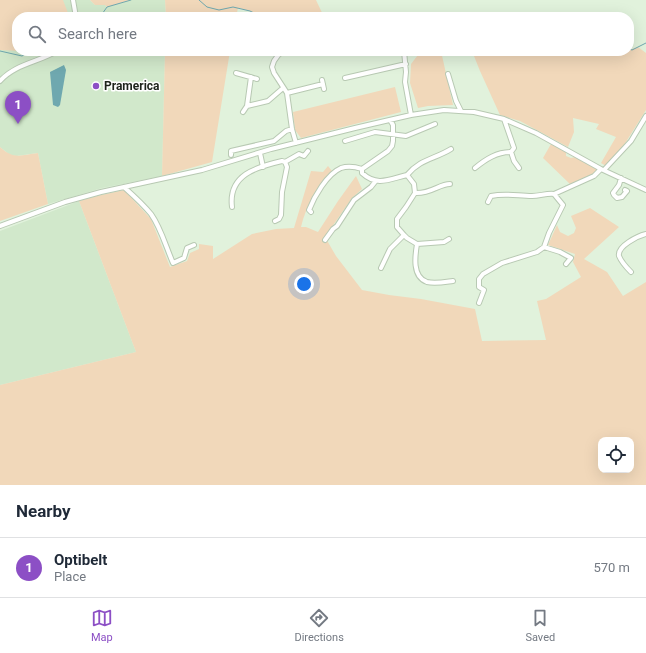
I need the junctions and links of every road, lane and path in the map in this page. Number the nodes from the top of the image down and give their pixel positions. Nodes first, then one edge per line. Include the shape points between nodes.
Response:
1 (73, 0) edge
2 (75, 12) edge
3 (45, 56) edge
4 (278, 56) edge
5 (405, 56) edge
6 (406, 64) junction
7 (236, 73) dead end
8 (448, 74) dead end
9 (251, 77) junction
10 (345, 78) dead end
11 (257, 79) dead end
12 (0, 81) edge
13 (323, 84) dead end
14 (283, 88) junction
15 (287, 93) junction
16 (247, 106) junction
17 (461, 111) junction
18 (244, 112) dead end
19 (411, 115) junction
20 (646, 116) edge
21 (504, 119) junction
22 (390, 120) junction
23 (435, 124) dead end
24 (292, 129) junction
25 (392, 134) junction
26 (345, 141) dead end
27 (296, 143) junction
28 (451, 150) dead end
29 (308, 151) dead end
30 (511, 152) junction
31 (260, 153) junction
32 (231, 155) dead end
33 (285, 162) junction
34 (263, 167) junction
35 (475, 168) dead end
36 (519, 168) dead end
37 (362, 169) junction
38 (603, 169) junction
39 (239, 172) dead end
40 (407, 175) junction
41 (242, 176) junction
42 (621, 178) junction
43 (375, 182) junction
44 (450, 184) dead end
45 (124, 187) junction
46 (625, 190) dead end
47 (646, 190) edge
48 (416, 192) junction
49 (608, 193) dead end
50 (554, 194) junction
51 (613, 194) junction
52 (488, 202) dead end
53 (232, 207) dead end
54 (311, 212) dead end
55 (275, 221) dead end
56 (0, 226) edge
57 (646, 234) edge
58 (404, 235) junction
59 (326, 240) dead end
60 (449, 240) dead end
61 (417, 244) junction
62 (194, 245) dead end
63 (544, 247) junction
64 (631, 261) dead end
65 (566, 264) dead end
66 (626, 265) junction
67 (381, 268) dead end
68 (631, 272) dead end
69 (453, 281) dead end
70 (479, 303) dead end

1 - 2 street
3 - 12 street via 13,70
4 - 14 street via 272,67
5 - 6 street
6 - 10 street
6 - 19 street via 405,82
7 - 9 street
8 - 17 street
9 - 11 street
9 - 16 street
13 - 15 street
14 - 15 street
14 - 16 street via 268,101
15 - 24 street
16 - 18 street
17 - 19 street via 444,110
17 - 21 street
19 - 22 street
20 - 38 street via 631,142
21 - 30 street via 514,148
21 - 38 street
22 - 25 street via 393,125
22 - 27 street
23 - 25 street via 406,136
24 - 27 street
24 - 32 street via 274,141 231,151
25 - 26 street via 375,132
25 - 37 street via 393,141 388,151
27 - 31 street
28 - 40 street via 423,161
29 - 33 street via 304,156 299,154
30 - 35 street via 486,159
30 - 36 street
31 - 34 street
31 - 45 street via 202,170
33 - 34 street
33 - 55 street via 287,167 281,216
34 - 41 street
37 - 43 street via 362,174
37 - 54 street via 339,169 318,192 309,210
38 - 42 street
38 - 50 street via 594,176
39 - 41 street
40 - 43 street
40 - 48 street
41 - 53 street via 231,194
42 - 47 street
42 - 51 street
43 - 59 street via 354,200
44 - 48 street via 428,192
45 - 56 street via 65,202
45 - 62 street via 151,215 173,263 184,258 187,248
46 - 51 street via 627,191 620,198
48 - 58 street via 397,219 397,227
49 - 51 street
50 - 52 street via 502,194 491,196
50 - 63 street via 563,205
57 - 66 street via 620,250 619,256
58 - 61 street
58 - 67 street via 390,249
60 - 61 street
61 - 69 street via 416,267 422,279 433,282
63 - 65 street via 571,258
63 - 70 street via 502,263 483,274 479,279 479,287 484,290
64 - 66 street
66 - 68 street

